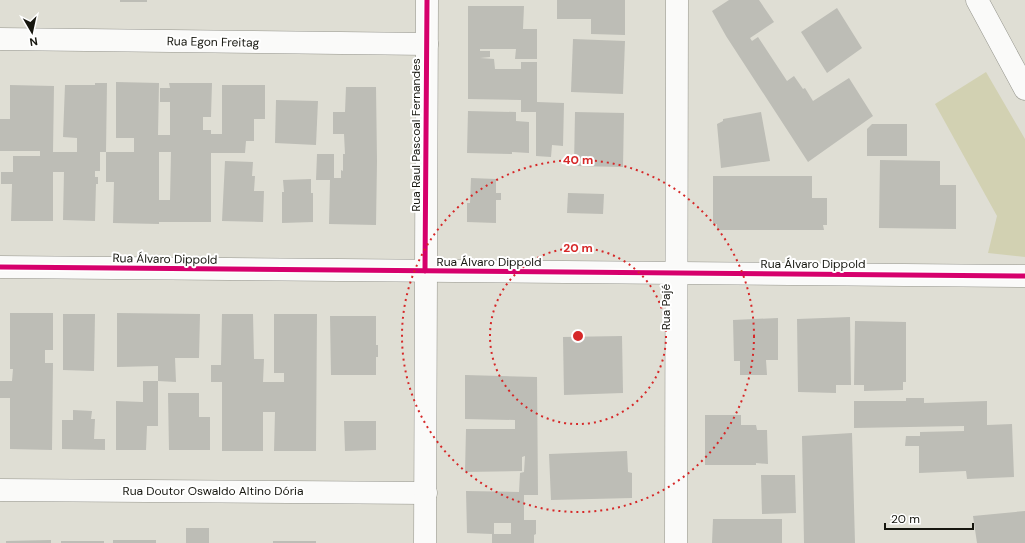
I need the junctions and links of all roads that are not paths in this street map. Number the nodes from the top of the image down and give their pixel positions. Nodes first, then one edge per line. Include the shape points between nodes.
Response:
1 (427, 0) edge
2 (677, 0) edge
3 (977, 0) edge
4 (0, 39) edge
5 (427, 44) junction
6 (1025, 89) edge
7 (0, 267) edge
8 (425, 271) junction
9 (677, 273) junction
10 (1025, 276) edge
11 (0, 490) edge
12 (426, 493) junction
13 (676, 542) dead end
14 (425, 543) edge

1 - 5 street, Rua Raul Pascoal Fernandes
2 - 9 street, Rua Pajé
3 - 6 street
4 - 5 street, Rua Egon Freitag
5 - 8 street, Rua Raul Pascoal Fernandes
7 - 8 street, Rua Álvaro Dippold
8 - 9 street, Rua Álvaro Dippold
8 - 12 street, Rua Raul Pascoal Fernandes
9 - 10 street, Rua Álvaro Dippold
9 - 13 street, Rua Pajé
11 - 12 street, Rua Doutor Oswaldo Altino Dória
12 - 14 street, Rua Raul Pascoal Fernandes

